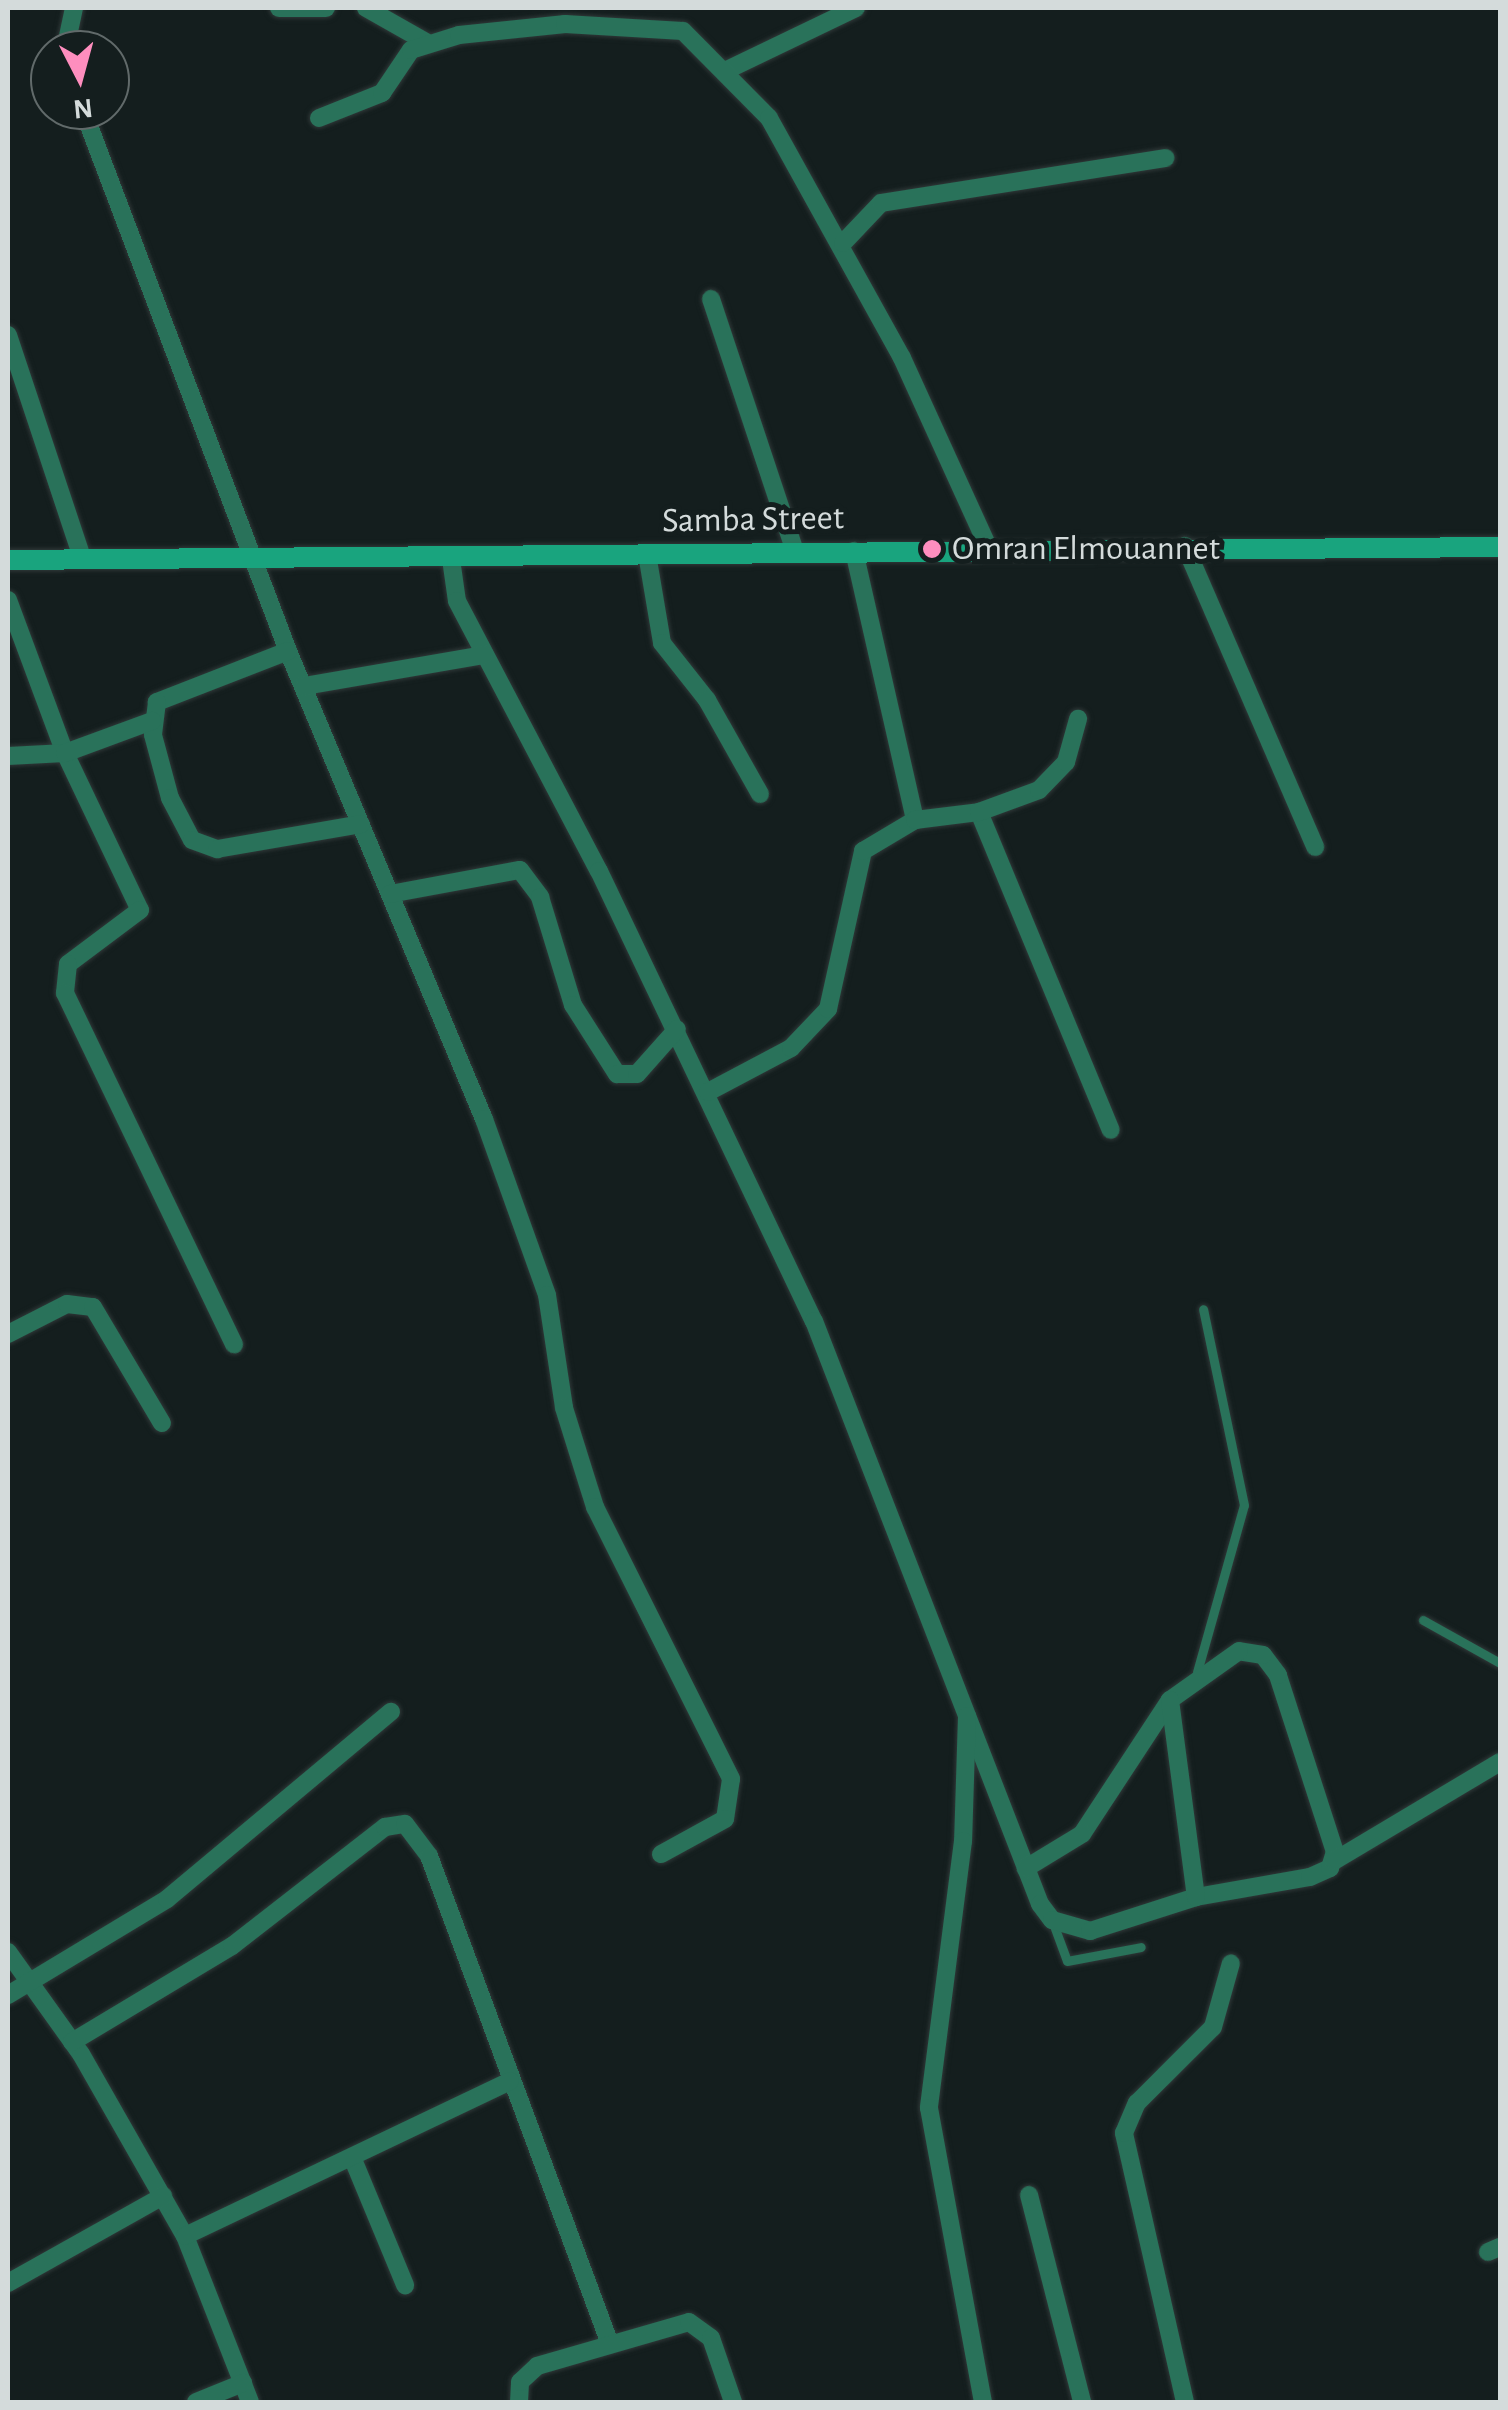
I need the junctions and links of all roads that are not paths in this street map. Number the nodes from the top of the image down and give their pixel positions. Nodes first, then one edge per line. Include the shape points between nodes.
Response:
1 (279, 8) edge
2 (326, 8) edge
3 (366, 8) edge
4 (856, 8) edge
5 (426, 42) junction
6 (726, 70) junction
7 (320, 118) dead end
8 (91, 130) edge
9 (1164, 158) dead end
10 (842, 243) junction
11 (711, 299) dead end
12 (8, 335) edge
13 (1185, 546) junction
14 (988, 547) junction
15 (1500, 547) edge
16 (854, 550) junction
17 (796, 552) junction
18 (647, 554) junction
19 (8, 560) edge
20 (83, 560) junction
21 (258, 560) junction
22 (451, 560) junction
23 (8, 600) edge
24 (288, 650) junction
25 (484, 654) junction
26 (304, 686) junction
27 (1078, 719) dead end
28 (152, 722) junction
29 (65, 752) junction
30 (8, 756) edge
31 (760, 794) dead end
32 (979, 812) junction
33 (915, 820) junction
34 (360, 824) junction
35 (1314, 847) dead end
36 (390, 894) junction
37 (677, 1029) junction
38 (708, 1092) junction
39 (1111, 1130) dead end
40 (1204, 1309) dead end
41 (8, 1334) edge
42 (234, 1344) dead end
43 (162, 1422) dead end
44 (1424, 1620) dead end
45 (1500, 1663) edge
46 (1197, 1672) junction
47 (966, 1696) junction
48 (1170, 1700) junction
49 (391, 1712) dead end
50 (1500, 1762) edge
51 (661, 1854) dead end
52 (1334, 1861) junction
53 (1026, 1868) junction
54 (1196, 1897) junction
55 (1052, 1920) junction
56 (1141, 1946) dead end
57 (8, 1952) edge
58 (1231, 1963) dead end
59 (28, 1980) junction
60 (8, 1995) edge
61 (72, 2042) junction
62 (510, 2081) junction
63 (352, 2157) junction
64 (1029, 2195) dead end
65 (163, 2196) junction
66 (185, 2236) junction
67 (8, 2283) edge
68 (405, 2285) dead end
69 (610, 2344) junction
70 (243, 2383) junction
71 (196, 2402) edge
72 (250, 2402) edge
73 (519, 2402) edge
74 (733, 2402) edge
75 (984, 2402) edge
76 (1082, 2402) edge
77 (1185, 2402) edge

1 - 2 street
3 - 5 street
4 - 6 street
5 - 6 street via 512,28 667,26
5 - 7 street via 377,97
6 - 10 street via 769,118
8 - 21 street
9 - 10 street via 880,202
10 - 14 street
11 - 17 street
12 - 20 street
13 - 14 main road, Samba Street
13 - 15 main road, Samba Street
13 - 35 street
14 - 16 main road, Samba Street
16 - 17 main road, Samba Street
16 - 33 street
17 - 18 main road, Samba Street
18 - 22 main road, Samba Street
18 - 31 street via 662,643 707,700
19 - 20 main road, Samba Street
20 - 21 main road, Samba Street
21 - 22 main road, Samba Street
21 - 24 street
22 - 25 street via 457,601
23 - 29 street
24 - 26 street
24 - 28 street via 161,698
25 - 26 street
25 - 37 street
26 - 34 street
27 - 32 street via 1055,778
28 - 29 street
28 - 34 street via 170,798 204,846
29 - 30 street
29 - 42 street via 140,910 68,964 65,993
32 - 33 street
32 - 39 street
33 - 38 street via 856,863 838,984 814,1029
34 - 36 street
36 - 37 street via 520,870 540,897 574,1005 617,1074 637,1074
36 - 51 street via 547,1296 564,1408 595,1507 731,1779 726,1819
37 - 38 street
38 - 47 street via 814,1321
40 - 46 lane via 1244,1504
41 - 43 street via 67,1304 93,1308
44 - 45 lane
46 - 48 street
46 - 52 street via 1239,1650 1273,1663
47 - 53 street
47 - 75 street via 968,1789 930,2108
48 - 53 street via 1082,1834
48 - 54 street
49 - 59 street via 167,1899
50 - 52 street
52 - 54 street via 1310,1877
53 - 55 street
54 - 55 street via 1090,1932
55 - 56 lane via 1067,1961
57 - 59 street
58 - 77 street via 1214,2027 1137,2103 1124,2133
59 - 60 street
59 - 61 street
61 - 62 street via 232,1946 385,1827 406,1824 429,1856
61 - 65 street
62 - 63 street
62 - 69 street
63 - 66 street
63 - 68 street
64 - 76 street
65 - 66 street
65 - 67 street
66 - 70 street
69 - 73 street via 537,2366 520,2382
69 - 74 street via 698,2324
70 - 71 street
70 - 72 street

